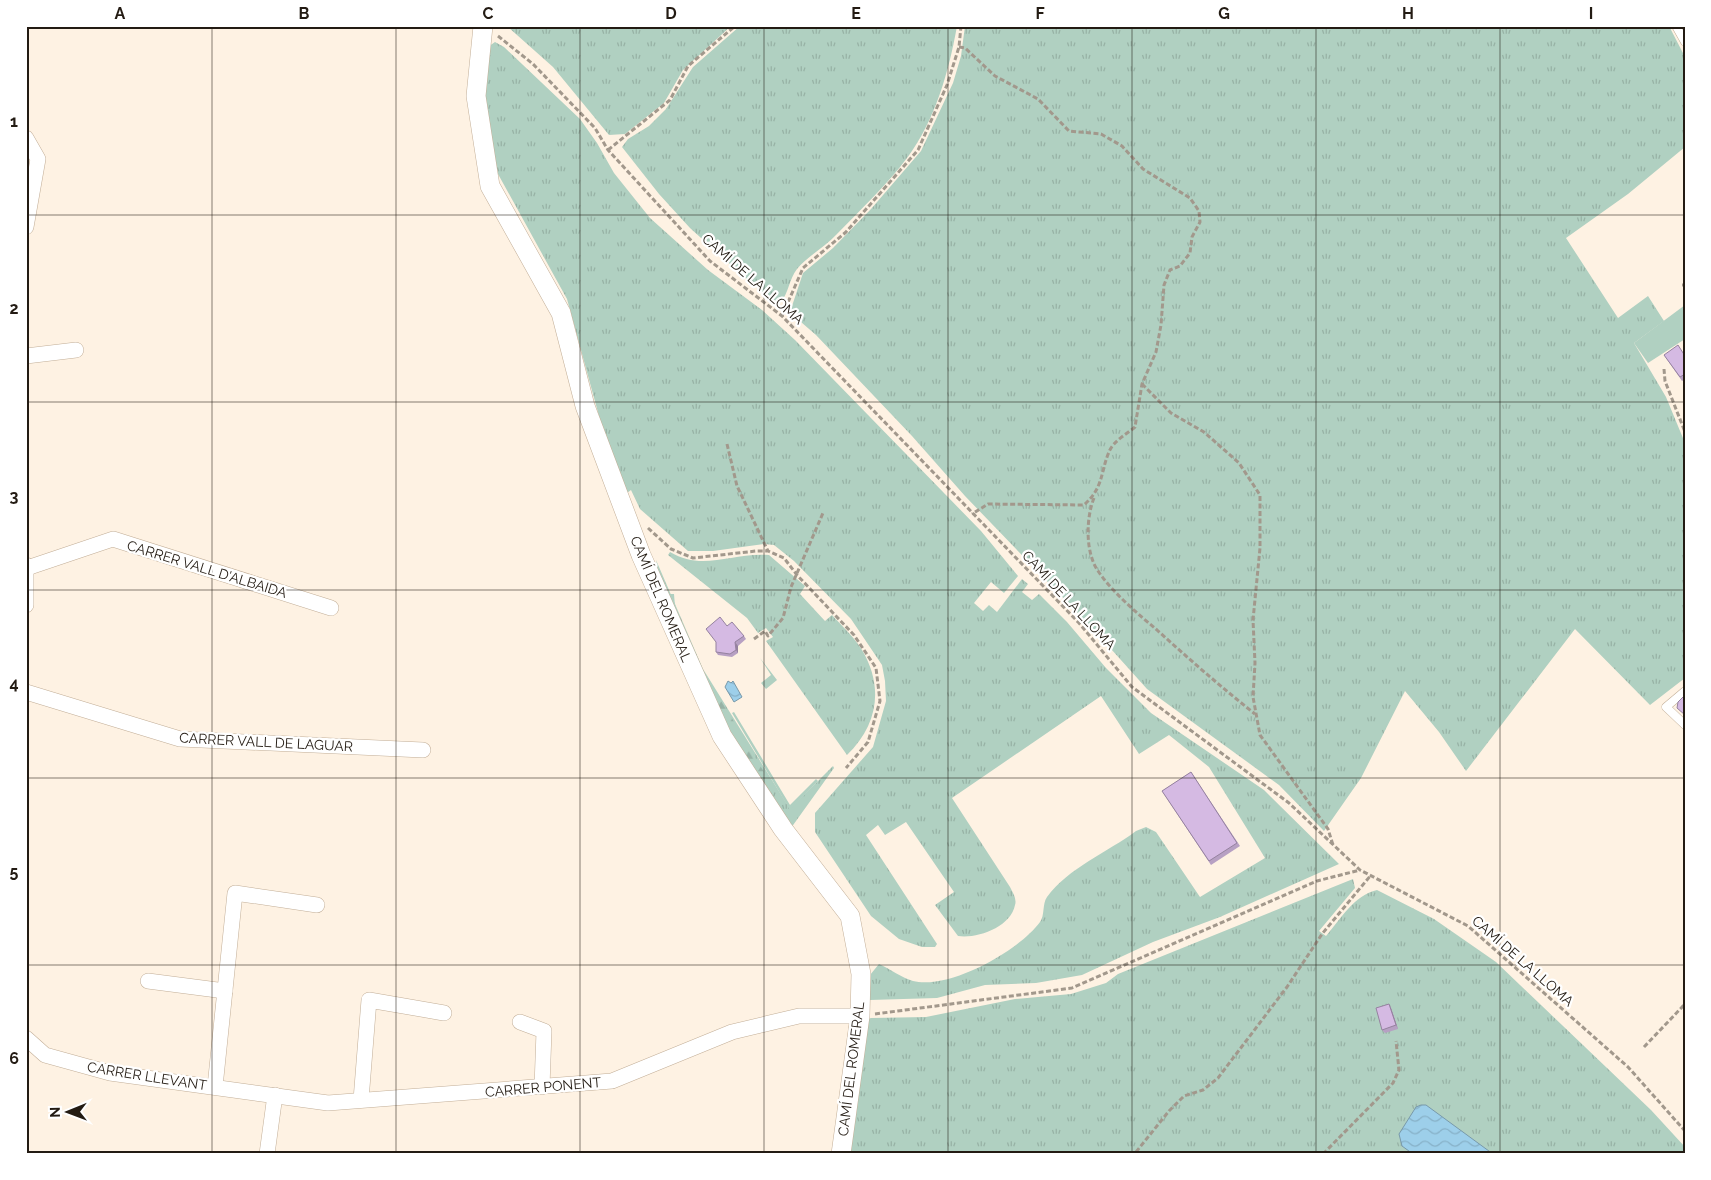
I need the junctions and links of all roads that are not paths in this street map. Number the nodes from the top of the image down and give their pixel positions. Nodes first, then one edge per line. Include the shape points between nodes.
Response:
1 (1676, 26) edge
2 (488, 29) edge
3 (1685, 42) edge
4 (26, 138) edge
5 (26, 227) edge
6 (76, 350) dead end
7 (26, 356) edge
8 (27, 566) edge
9 (26, 605) edge
10 (331, 608) dead end
11 (1685, 691) edge
12 (26, 692) edge
13 (1685, 725) edge
14 (423, 750) dead end
15 (317, 905) dead end
16 (148, 981) dead end
17 (225, 991) junction
18 (444, 1013) dead end
19 (860, 1016) junction
20 (520, 1022) dead end
21 (26, 1038) edge
22 (215, 1087) junction
23 (542, 1087) junction
24 (275, 1095) junction
25 (361, 1100) junction
26 (267, 1154) edge
27 (841, 1154) edge

1 - 3 lane
2 - 19 street, CAMÍ DEL ROMERAL via 476,96 490,186 561,313 585,406 668,619 722,736 783,829 850,916 861,974
4 - 5 street via 38,159
6 - 7 street
8 - 9 street
8 - 10 street, CARRER VALL D'ALBAIDA via 113,540
11 - 13 lane via 1666,707
12 - 14 street, CARRER VALL DE LAGUAR via 180,739
15 - 17 street via 235,892
16 - 17 street
17 - 22 street
18 - 25 street via 369,1000
19 - 23 street, CARRER PONENT via 799,1016 732,1032 612,1081
19 - 27 street, CAMÍ DEL ROMERAL
20 - 23 street via 544,1031
21 - 22 street, CARRER LLEVANT via 45,1055 110,1072
22 - 24 street, CARRER LLEVANT
23 - 25 street, CARRER PONENT
24 - 25 street, CARRER PONENT via 328,1103
24 - 26 street

